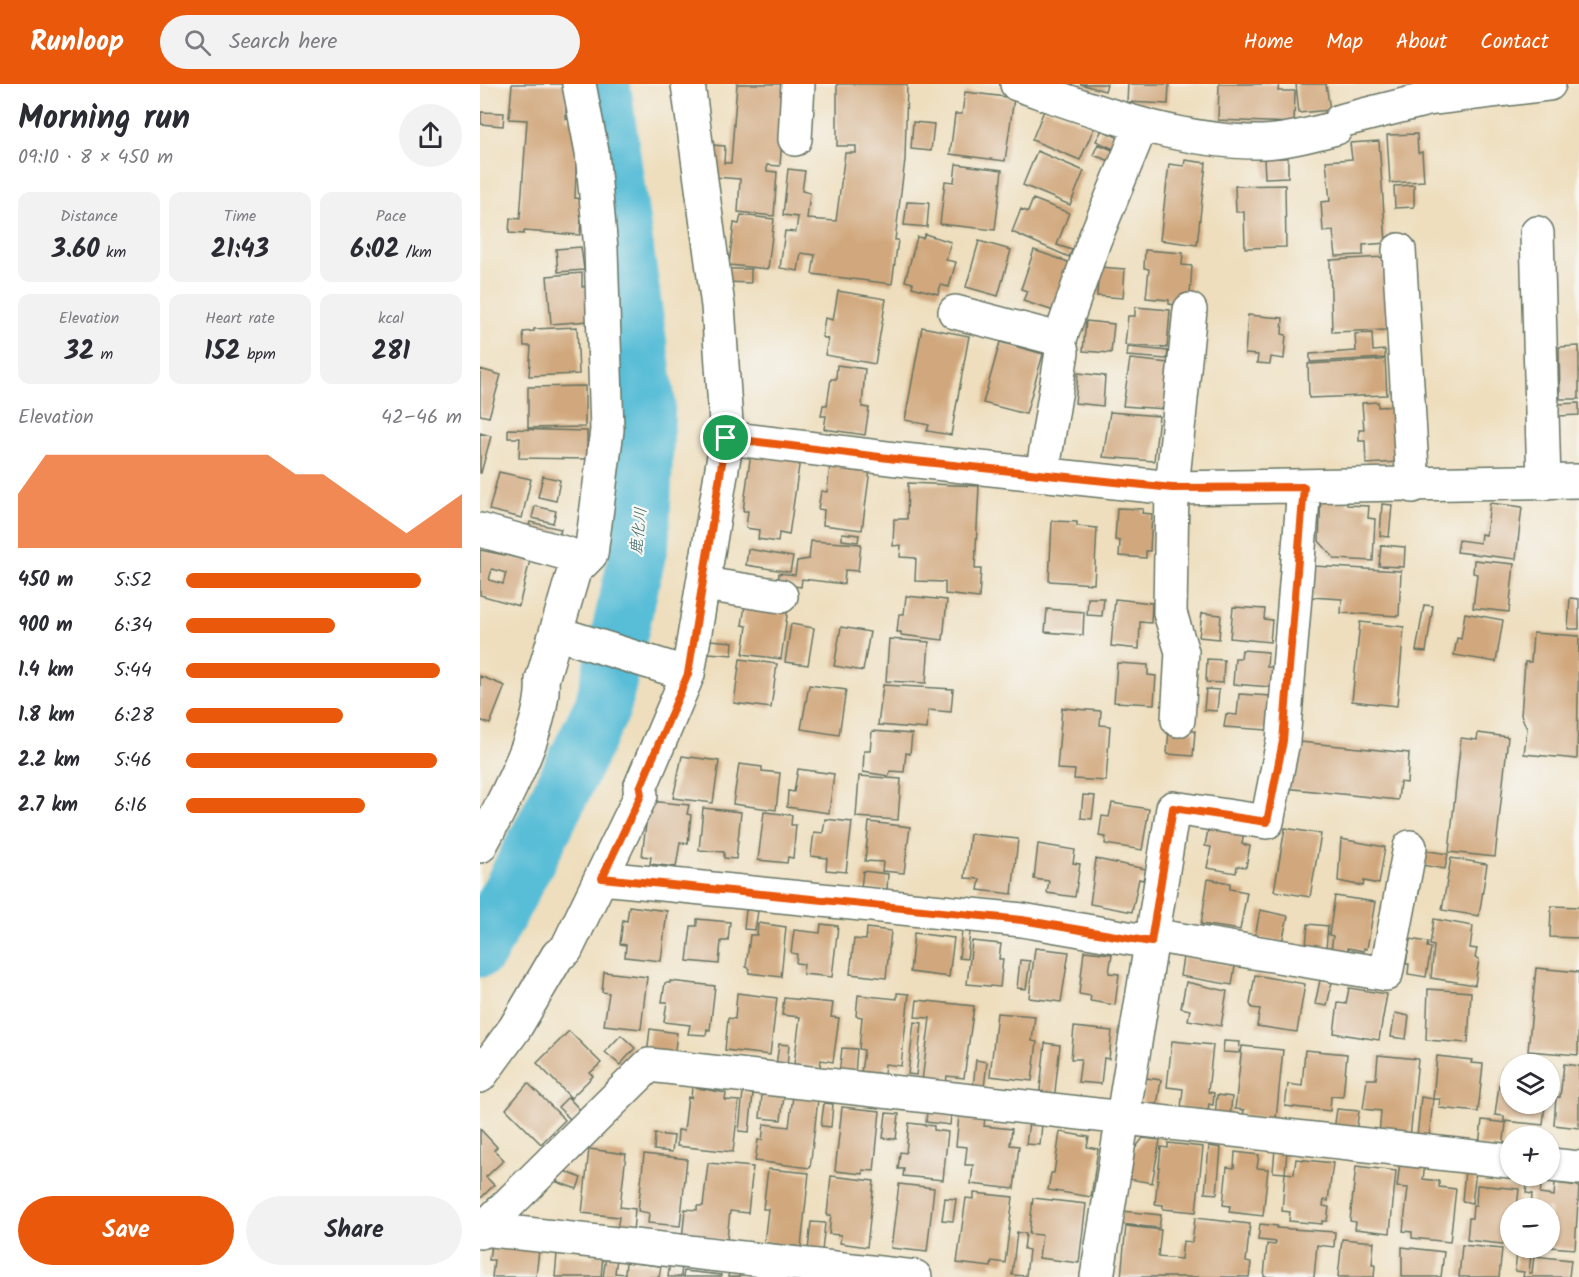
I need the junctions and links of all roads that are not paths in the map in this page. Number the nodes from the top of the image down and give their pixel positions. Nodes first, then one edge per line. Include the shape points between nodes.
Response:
1 (579, 84) edge
2 (688, 84) edge
3 (798, 84) edge
4 (1017, 84) edge
5 (1549, 84) edge
6 (1476, 87) edge
7 (1141, 126) junction
8 (795, 138) dead end
9 (1536, 232) dead end
10 (1399, 250) dead end
11 (1190, 310) dead end
12 (955, 312) dead end
13 (1059, 342) junction
14 (726, 438) junction
15 (1042, 475) junction
16 (1579, 482) edge
17 (1544, 483) junction
18 (1413, 486) junction
19 (1304, 487) junction
20 (1172, 488) junction
21 (480, 530) edge
22 (584, 561) junction
23 (704, 584) junction
24 (782, 596) dead end
25 (556, 633) junction
26 (688, 674) junction
27 (1178, 720) dead end
28 (480, 846) edge
29 (1410, 847) dead end
30 (602, 878) junction
31 (1151, 938) junction
32 (480, 1076) edge
33 (1121, 1119) junction
34 (1500, 1160) edge
35 (1560, 1166) edge
36 (1579, 1168) edge
37 (482, 1230) edge
38 (915, 1277) edge
39 (1097, 1277) edge

1 - 22 street via 592,152 601,249 607,430 591,554
2 - 14 street via 718,306
3 - 8 street
4 - 7 street
5 - 6 street
6 - 7 street via 1340,121 1336,128 1264,142
7 - 13 street via 1094,241
9 - 17 street
10 - 18 street
11 - 20 street
12 - 13 street
13 - 15 street via 1062,351
14 - 15 street
14 - 23 street
15 - 20 street
16 - 17 street
17 - 18 street
18 - 19 street
19 - 20 street
19 - 31 street via 1283,741 1267,822 1173,808
20 - 27 street via 1170,613 1182,652
21 - 22 street
22 - 25 street via 574,571
23 - 24 street
23 - 26 street
25 - 26 street
25 - 28 street via 542,680 544,696 535,727
26 - 30 street via 640,788 641,795
29 - 31 street via 1386,974
30 - 31 street via 1022,920
30 - 32 street via 566,950 558,955 515,1028
31 - 33 street
33 - 34 street
33 - 37 street via 649,1065
33 - 39 street
35 - 36 street
37 - 38 street

